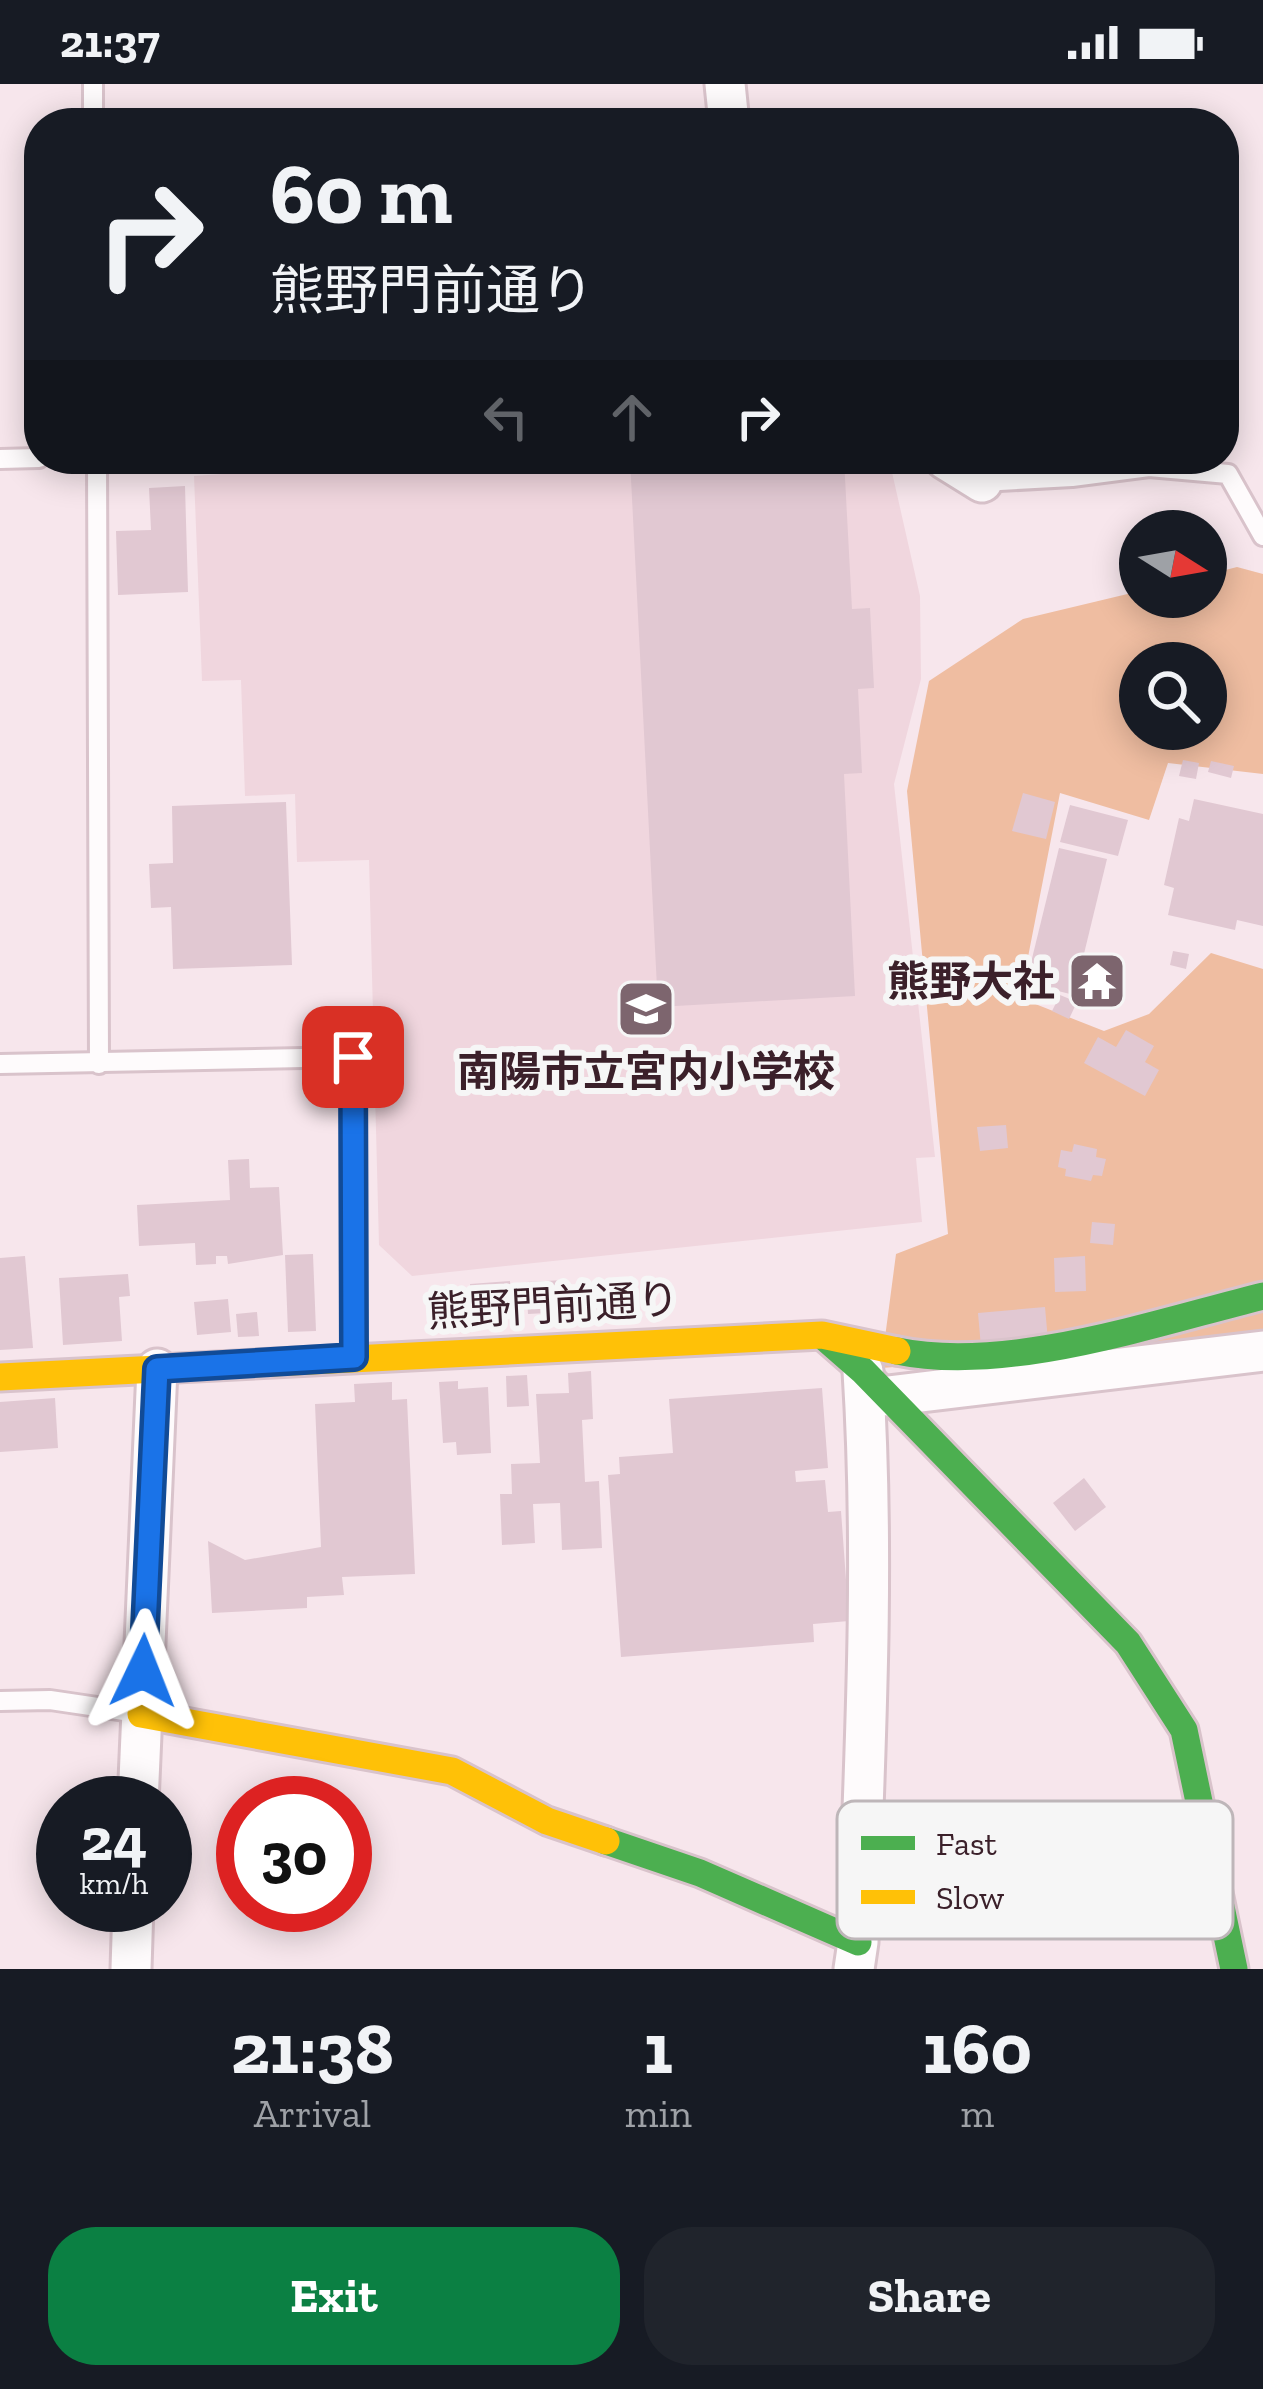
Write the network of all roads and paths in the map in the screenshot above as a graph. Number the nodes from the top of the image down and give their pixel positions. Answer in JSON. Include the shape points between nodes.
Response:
{"nodes":[{"id":1,"x":97,"y":474,"type":"edge"},
{"id":2,"x":969,"y":474,"type":"edge"},
{"id":3,"x":1093,"y":474,"type":"edge"},
{"id":4,"x":1228,"y":474,"type":"edge"},
{"id":5,"x":982,"y":482,"type":"joint"},
{"id":6,"x":1263,"y":536,"type":"edge"},
{"id":7,"x":0,"y":1064,"type":"edge"},
{"id":8,"x":99,"y":1064,"type":"junction"},
{"id":9,"x":1263,"y":1296,"type":"edge"},
{"id":10,"x":822,"y":1335,"type":"junction"},
{"id":11,"x":1263,"y":1351,"type":"edge"},
{"id":12,"x":354,"y":1357,"type":"junction"},
{"id":13,"x":157,"y":1369,"type":"junction"},
{"id":14,"x":0,"y":1378,"type":"edge"},
{"id":15,"x":875,"y":1383,"type":"junction"},
{"id":16,"x":0,"y":1701,"type":"edge"},
{"id":17,"x":141,"y":1714,"type":"junction"},
{"id":18,"x":138,"y":1776,"type":"edge"},
{"id":19,"x":863,"y":1801,"type":"edge"},
{"id":20,"x":1199,"y":1801,"type":"edge"},
{"id":21,"x":133,"y":1932,"type":"edge"},
{"id":22,"x":1228,"y":1939,"type":"edge"},
{"id":23,"x":856,"y":1956,"type":"edge"},
{"id":24,"x":131,"y":1969,"type":"edge"},
{"id":25,"x":1234,"y":1969,"type":"edge"}],
"edges":[{"from":1,"to":8,"type":"lane"},
{"from":2,"to":5,"type":"street"},
{"from":3,"to":5,"type":"lane"},
{"from":4,"to":6,"type":"lane"},
{"from":7,"to":8,"type":"lane"},
{"from":8,"to":12,"type":"lane","via":[[353,1057]]},
{"from":9,"to":10,"type":"street","name":"熊野門前通り","via":[[1073,1344],[936,1359]]},
{"from":10,"to":12,"type":"street","name":"熊野門前通り"},
{"from":10,"to":15,"type":"street"},
{"from":11,"to":15,"type":"street"},
{"from":12,"to":13,"type":"street","name":"熊野門前通り"},
{"from":13,"to":14,"type":"street","name":"熊野門前通り"},
{"from":13,"to":17,"type":"street"},
{"from":15,"to":19,"type":"street"},
{"from":15,"to":20,"type":"street","via":[[1128,1643],[1184,1730]]},
{"from":16,"to":17,"type":"lane"},
{"from":17,"to":18,"type":"street"},
{"from":17,"to":23,"type":"street","via":[[452,1772],[547,1821],[700,1873]]},
{"from":21,"to":24,"type":"street"},
{"from":22,"to":25,"type":"street"}]}
